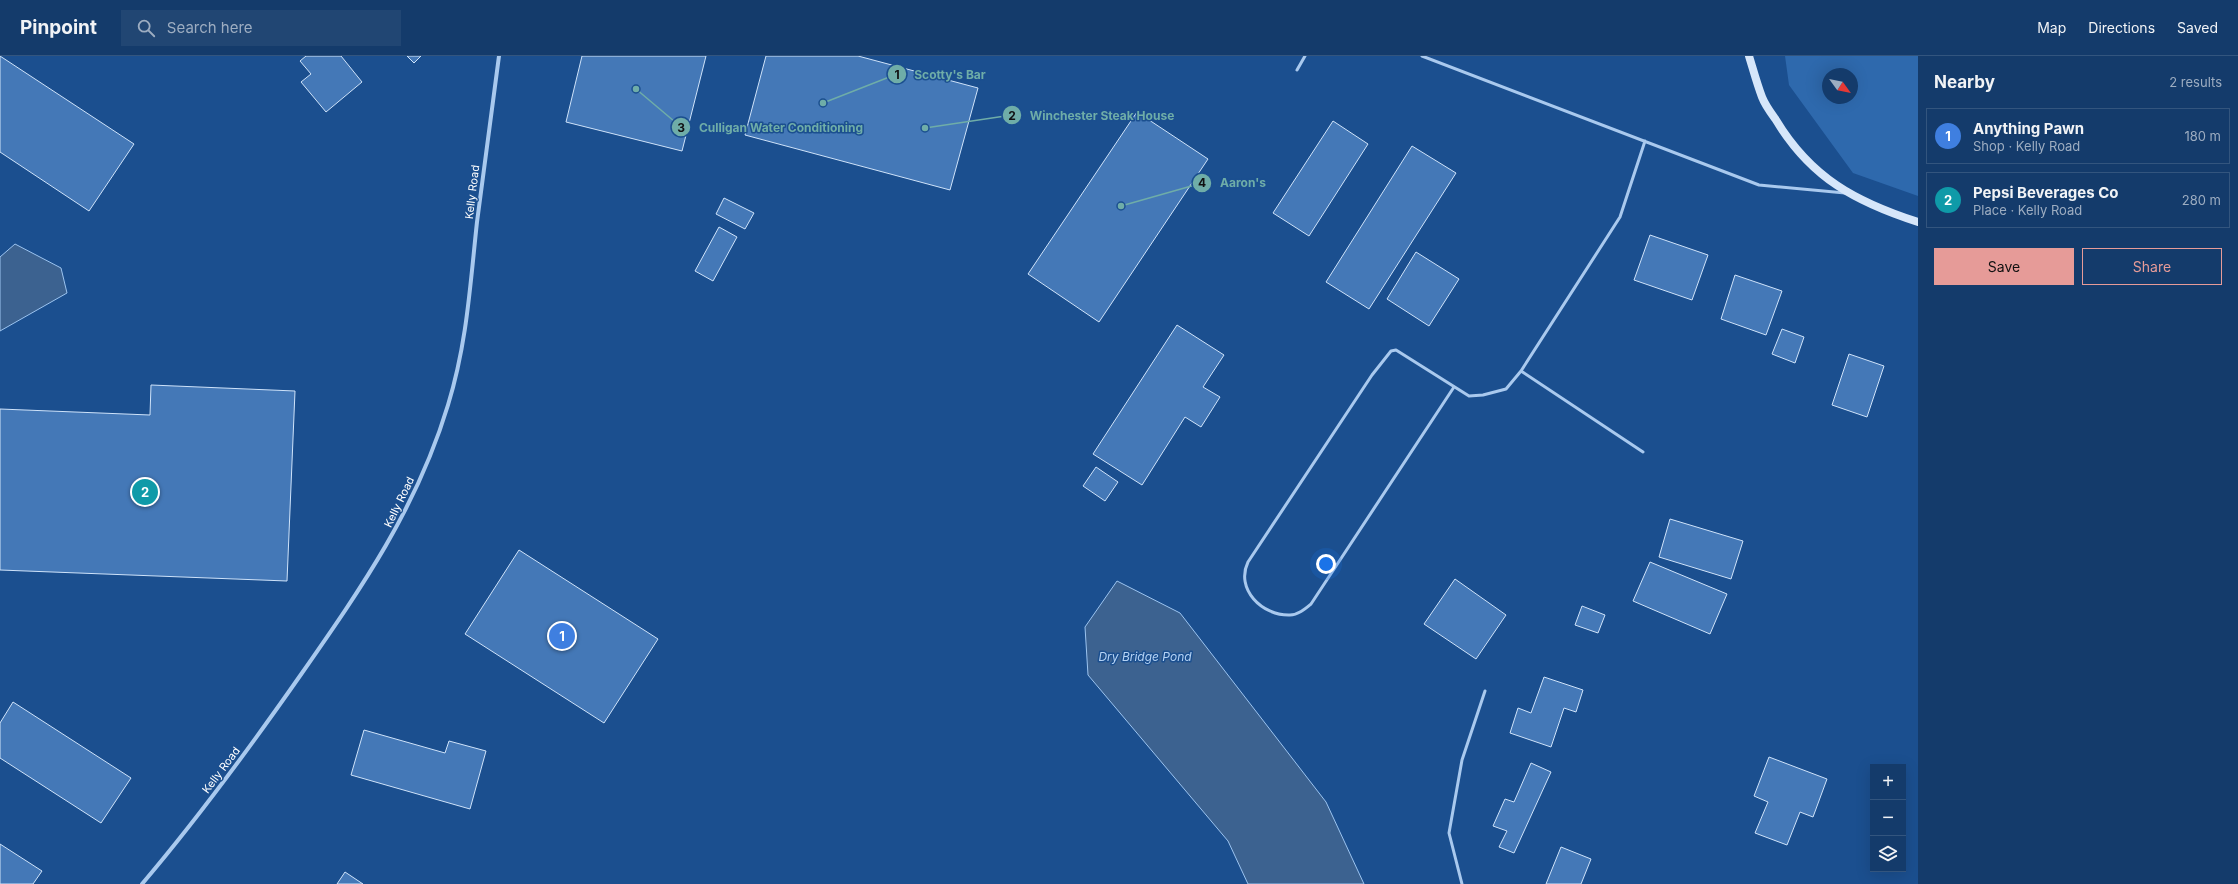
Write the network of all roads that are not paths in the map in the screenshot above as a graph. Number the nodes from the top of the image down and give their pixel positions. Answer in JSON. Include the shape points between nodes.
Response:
{"nodes":[{"id":1,"x":499,"y":56,"type":"edge"},
{"id":2,"x":1306,"y":56,"type":"edge"},
{"id":3,"x":1422,"y":56,"type":"edge"},
{"id":4,"x":1749,"y":56,"type":"edge"},
{"id":5,"x":1297,"y":70,"type":"dead end"},
{"id":6,"x":1645,"y":141,"type":"junction"},
{"id":7,"x":1848,"y":194,"type":"junction"},
{"id":8,"x":1918,"y":222,"type":"edge"},
{"id":9,"x":1521,"y":371,"type":"junction"},
{"id":10,"x":1454,"y":387,"type":"junction"},
{"id":11,"x":1643,"y":452,"type":"dead end"},
{"id":12,"x":1485,"y":691,"type":"dead end"},
{"id":13,"x":142,"y":884,"type":"edge"},
{"id":14,"x":1462,"y":884,"type":"edge"}],
"edges":[{"from":1,"to":13,"type":"street","name":"Kelly Road","via":[[477,224],[469,311],[460,358],[432,451],[394,534],[365,584],[246,754]]},
{"from":2,"to":5,"type":"lane"},
{"from":3,"to":6,"type":"lane"},
{"from":4,"to":7,"type":"street","via":[[1762,97],[1787,138],[1818,173]]},
{"from":6,"to":7,"type":"lane","via":[[1759,185]]},
{"from":6,"to":9,"type":"lane","via":[[1620,217]]},
{"from":7,"to":8,"type":"street","via":[[1892,214]]},
{"from":9,"to":10,"type":"lane","via":[[1510,387],[1499,391],[1469,396]]},
{"from":9,"to":11,"type":"lane"},
{"from":10,"to":10,"type":"lane","via":[[1396,350],[1391,351],[1372,375],[1248,562],[1243,572],[1244,582],[1248,594],[1257,603],[1279,614],[1291,615],[1301,612],[1311,604]]},
{"from":12,"to":14,"type":"lane","via":[[1462,760],[1449,833]]}]}
